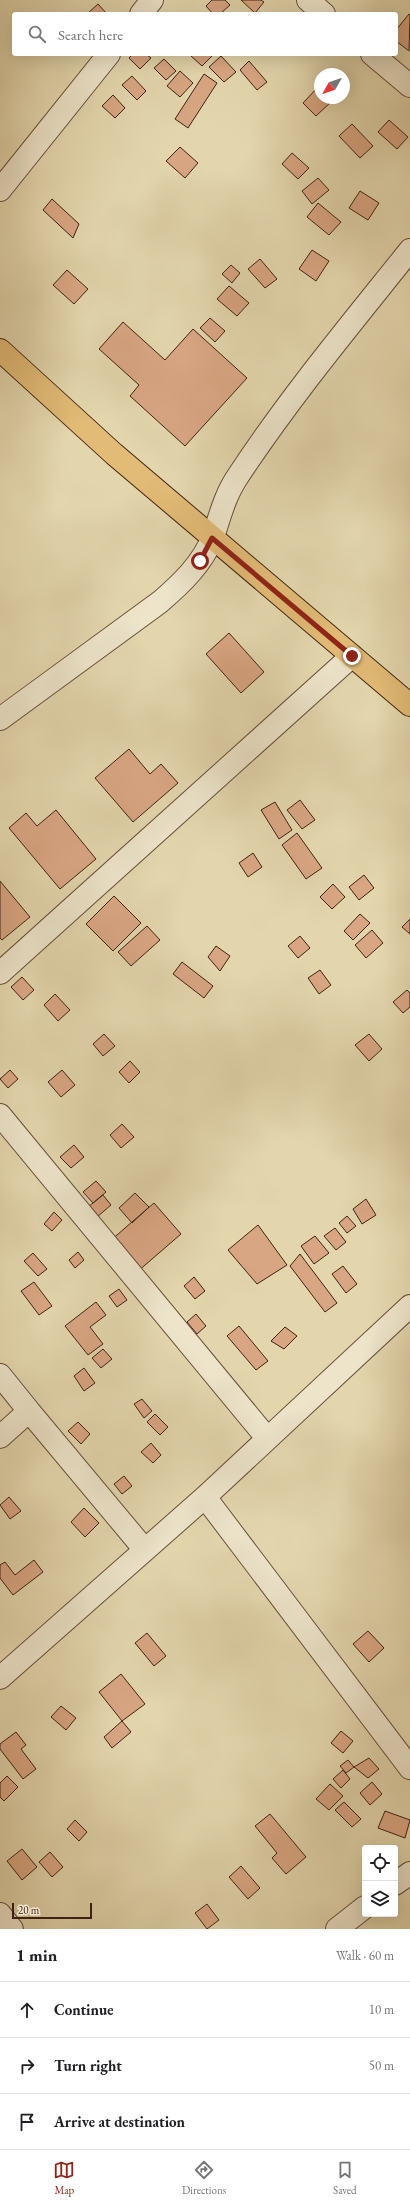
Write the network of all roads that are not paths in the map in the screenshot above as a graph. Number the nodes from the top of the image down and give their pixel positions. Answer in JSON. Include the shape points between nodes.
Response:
{"nodes":[{"id":1,"x":152,"y":0,"type":"edge"},
{"id":2,"x":308,"y":0,"type":"edge"},
{"id":3,"x":143,"y":12,"type":"edge"},
{"id":4,"x":322,"y":12,"type":"edge"},
{"id":5,"x":107,"y":56,"type":"edge"},
{"id":6,"x":374,"y":56,"type":"edge"},
{"id":7,"x":410,"y":86,"type":"edge"},
{"id":8,"x":0,"y":190,"type":"edge"},
{"id":9,"x":410,"y":250,"type":"edge"},
{"id":10,"x":0,"y":350,"type":"edge"},
{"id":11,"x":212,"y":538,"type":"junction"},
{"id":12,"x":352,"y":656,"type":"junction"},
{"id":13,"x":410,"y":705,"type":"edge"},
{"id":14,"x":0,"y":719,"type":"edge"},
{"id":15,"x":0,"y":973,"type":"edge"},
{"id":16,"x":0,"y":1115,"type":"edge"},
{"id":17,"x":410,"y":1306,"type":"edge"},
{"id":18,"x":0,"y":1375,"type":"edge"},
{"id":19,"x":29,"y":1411,"type":"junction"},
{"id":20,"x":0,"y":1437,"type":"edge"},
{"id":21,"x":267,"y":1438,"type":"junction"},
{"id":22,"x":205,"y":1496,"type":"junction"},
{"id":23,"x":145,"y":1550,"type":"junction"},
{"id":24,"x":0,"y":1678,"type":"edge"},
{"id":25,"x":410,"y":1768,"type":"edge"},
{"id":26,"x":410,"y":1873,"type":"edge"},
{"id":27,"x":398,"y":1882,"type":"edge"},
{"id":28,"x":362,"y":1909,"type":"edge"},
{"id":29,"x":0,"y":1914,"type":"edge"},
{"id":30,"x":12,"y":1929,"type":"edge"},
{"id":31,"x":336,"y":1929,"type":"edge"}],
"edges":[{"from":1,"to":3,"type":"street"},
{"from":2,"to":4,"type":"street"},
{"from":5,"to":8,"type":"street"},
{"from":6,"to":7,"type":"street"},
{"from":9,"to":11,"type":"street","via":[[280,415],[248,460],[232,484]]},
{"from":10,"to":11,"type":"main road","via":[[114,454]]},
{"from":11,"to":12,"type":"main road"},
{"from":11,"to":14,"type":"street","via":[[200,561],[184,581],[160,602]]},
{"from":12,"to":13,"type":"main road"},
{"from":12,"to":15,"type":"street"},
{"from":16,"to":21,"type":"street"},
{"from":17,"to":21,"type":"street"},
{"from":18,"to":19,"type":"street"},
{"from":19,"to":20,"type":"street"},
{"from":19,"to":23,"type":"street"},
{"from":21,"to":22,"type":"street"},
{"from":22,"to":23,"type":"street"},
{"from":22,"to":25,"type":"street"},
{"from":23,"to":24,"type":"street"},
{"from":26,"to":27,"type":"street"},
{"from":28,"to":31,"type":"street"},
{"from":29,"to":30,"type":"street"}]}
